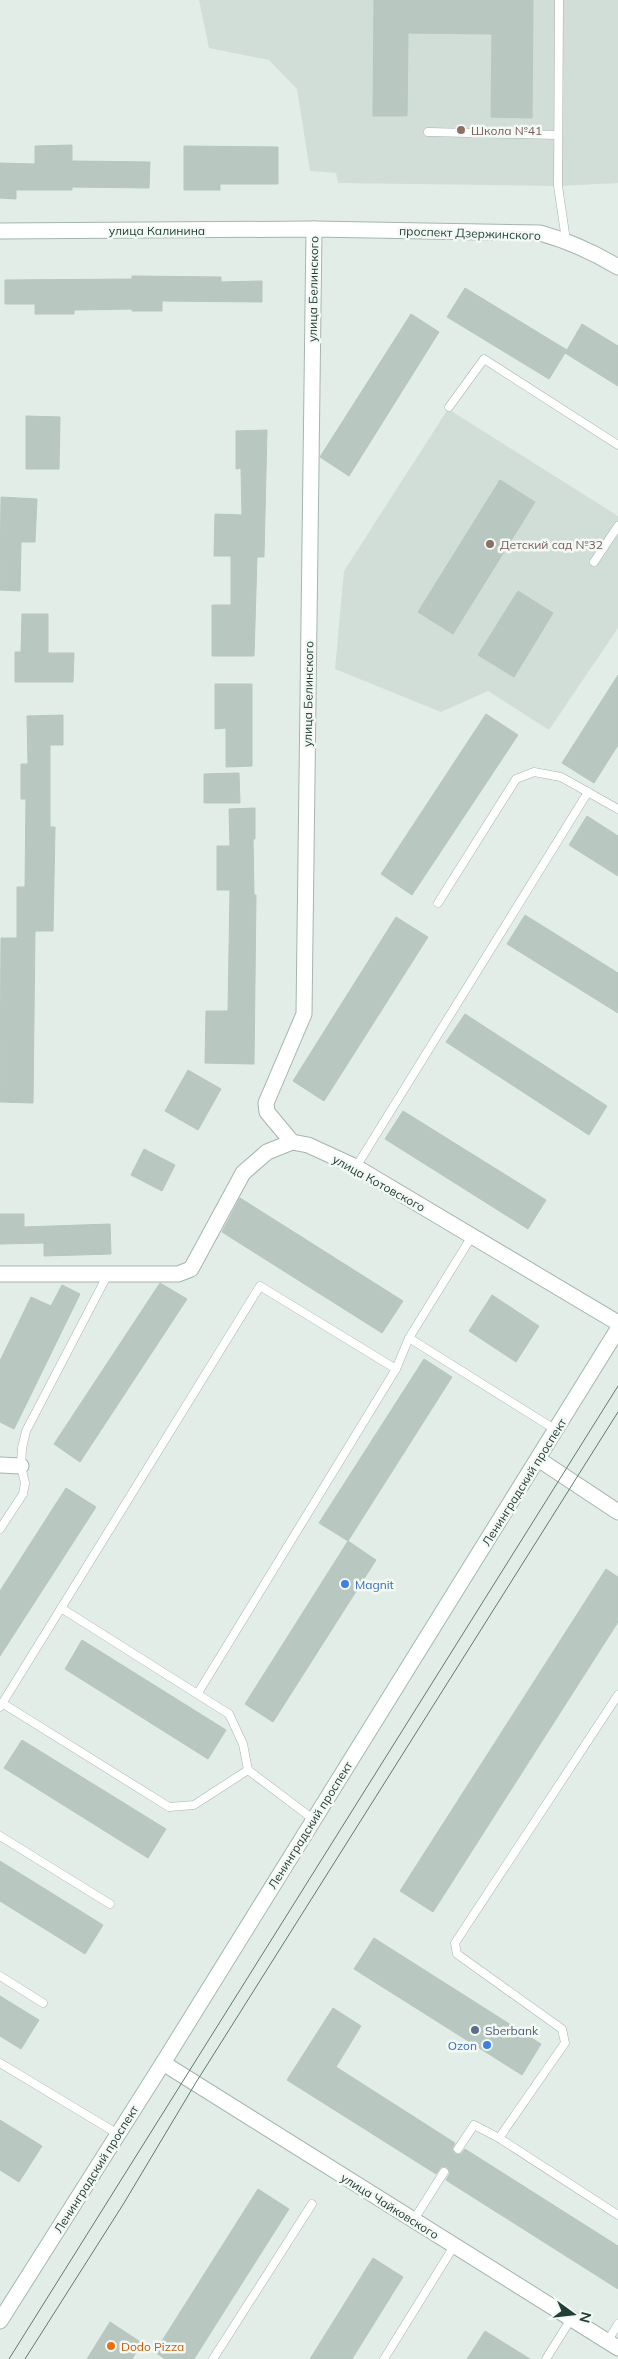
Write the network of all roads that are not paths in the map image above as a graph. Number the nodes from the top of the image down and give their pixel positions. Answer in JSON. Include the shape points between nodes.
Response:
{"nodes":[{"id":1,"x":559,"y":0,"type":"edge"},
{"id":2,"x":428,"y":132,"type":"dead end"},
{"id":3,"x":558,"y":135,"type":"junction"},
{"id":4,"x":314,"y":229,"type":"junction"},
{"id":5,"x":0,"y":231,"type":"edge"},
{"id":6,"x":566,"y":240,"type":"junction"},
{"id":7,"x":618,"y":268,"type":"edge"},
{"id":8,"x":449,"y":407,"type":"dead end"},
{"id":9,"x":618,"y":445,"type":"edge"},
{"id":10,"x":618,"y":526,"type":"edge"},
{"id":11,"x":594,"y":562,"type":"dead end"},
{"id":12,"x":588,"y":792,"type":"junction"},
{"id":13,"x":618,"y":810,"type":"edge"},
{"id":14,"x":438,"y":903,"type":"dead end"},
{"id":15,"x":292,"y":1142,"type":"junction"},
{"id":16,"x":356,"y":1167,"type":"junction"},
{"id":17,"x":472,"y":1236,"type":"junction"},
{"id":18,"x":109,"y":1272,"type":"junction"},
{"id":19,"x":0,"y":1274,"type":"edge"},
{"id":20,"x":618,"y":1323,"type":"edge"},
{"id":21,"x":618,"y":1329,"type":"edge"},
{"id":22,"x":409,"y":1338,"type":"junction"},
{"id":23,"x":396,"y":1369,"type":"junction"},
{"id":24,"x":556,"y":1430,"type":"junction"},
{"id":25,"x":538,"y":1459,"type":"junction"},
{"id":26,"x":0,"y":1465,"type":"edge"},
{"id":27,"x":21,"y":1466,"type":"junction"},
{"id":28,"x":618,"y":1512,"type":"edge"},
{"id":29,"x":0,"y":1529,"type":"edge"},
{"id":30,"x":62,"y":1608,"type":"junction"},
{"id":31,"x":198,"y":1693,"type":"junction"},
{"id":32,"x":618,"y":1695,"type":"edge"},
{"id":33,"x":1,"y":1705,"type":"edge"},
{"id":34,"x":248,"y":1770,"type":"junction"},
{"id":35,"x":313,"y":1819,"type":"junction"},
{"id":36,"x":0,"y":1836,"type":"edge"},
{"id":37,"x":110,"y":1904,"type":"dead end"},
{"id":38,"x":0,"y":1976,"type":"edge"},
{"id":39,"x":43,"y":2003,"type":"dead end"},
{"id":40,"x":0,"y":2063,"type":"edge"},
{"id":41,"x":163,"y":2063,"type":"junction"},
{"id":42,"x":118,"y":2134,"type":"junction"},
{"id":43,"x":499,"y":2138,"type":"junction"},
{"id":44,"x":458,"y":2148,"type":"dead end"},
{"id":45,"x":444,"y":2172,"type":"dead end"},
{"id":46,"x":312,"y":2204,"type":"dead end"},
{"id":47,"x":618,"y":2215,"type":"edge"},
{"id":48,"x":414,"y":2220,"type":"junction"},
{"id":49,"x":454,"y":2246,"type":"junction"},
{"id":50,"x":571,"y":2319,"type":"junction"},
{"id":51,"x":0,"y":2321,"type":"edge"},
{"id":52,"x":618,"y":2324,"type":"edge"},
{"id":53,"x":613,"y":2345,"type":"edge"},
{"id":54,"x":213,"y":2359,"type":"edge"},
{"id":55,"x":384,"y":2359,"type":"edge"},
{"id":56,"x":546,"y":2359,"type":"edge"}],
"edges":[{"from":1,"to":3,"type":"lane"},
{"from":2,"to":3,"type":"lane"},
{"from":3,"to":6,"type":"lane","via":[[558,186]]},
{"from":4,"to":5,"type":"street","name":"улица Калинина"},
{"from":4,"to":6,"type":"street","name":"проспект Дзержинского","via":[[540,233]]},
{"from":4,"to":15,"type":"street","name":"улица Белинского","via":[[304,1014],[266,1103],[267,1112]]},
{"from":6,"to":7,"type":"street","name":"проспект Дзержинского"},
{"from":8,"to":9,"type":"lane","via":[[484,359]]},
{"from":10,"to":11,"type":"lane"},
{"from":12,"to":13,"type":"lane"},
{"from":12,"to":14,"type":"lane","via":[[561,777],[534,772],[516,780]]},
{"from":12,"to":16,"type":"lane"},
{"from":15,"to":16,"type":"street","name":"улица Котовского","via":[[308,1145]]},
{"from":15,"to":18,"type":"street","via":[[267,1152],[243,1173],[190,1268],[178,1274]]},
{"from":16,"to":17,"type":"street","name":"улица Котовского"},
{"from":17,"to":20,"type":"street","name":"улица Котовского"},
{"from":17,"to":22,"type":"lane"},
{"from":18,"to":19,"type":"street"},
{"from":18,"to":27,"type":"lane","via":[[26,1431]]},
{"from":21,"to":24,"type":"street","name":"Ленинградский проспект"},
{"from":22,"to":23,"type":"lane"},
{"from":22,"to":24,"type":"lane"},
{"from":23,"to":30,"type":"lane","via":[[260,1286]]},
{"from":23,"to":31,"type":"lane"},
{"from":24,"to":25,"type":"street","name":"Ленинградский проспект"},
{"from":25,"to":28,"type":"street"},
{"from":25,"to":35,"type":"street","name":"Ленинградский проспект"},
{"from":26,"to":27,"type":"street"},
{"from":27,"to":29,"type":"lane","via":[[25,1483],[23,1494]]},
{"from":30,"to":31,"type":"lane"},
{"from":30,"to":33,"type":"lane"},
{"from":31,"to":34,"type":"lane","via":[[229,1714],[243,1744]]},
{"from":32,"to":43,"type":"lane","via":[[455,1943],[457,1954],[562,2029],[565,2043]]},
{"from":33,"to":34,"type":"lane","via":[[168,1806],[194,1805]]},
{"from":34,"to":35,"type":"lane"},
{"from":35,"to":41,"type":"street","name":"Ленинградский проспект"},
{"from":36,"to":37,"type":"lane"},
{"from":38,"to":39,"type":"lane"},
{"from":40,"to":42,"type":"lane"},
{"from":41,"to":42,"type":"street","name":"Ленинградский проспект"},
{"from":41,"to":48,"type":"street","name":"улица Чайковского"},
{"from":42,"to":51,"type":"street","name":"Ленинградский проспект"},
{"from":43,"to":44,"type":"lane","via":[[474,2125]]},
{"from":43,"to":47,"type":"lane"},
{"from":45,"to":48,"type":"lane"},
{"from":46,"to":54,"type":"lane"},
{"from":48,"to":49,"type":"street","name":"улица Чайковского"},
{"from":49,"to":50,"type":"street","name":"улица Чайковского"},
{"from":49,"to":55,"type":"lane"},
{"from":50,"to":53,"type":"street","name":"улица Чайковского"},
{"from":50,"to":56,"type":"lane"},
{"from":52,"to":53,"type":"lane"}]}
